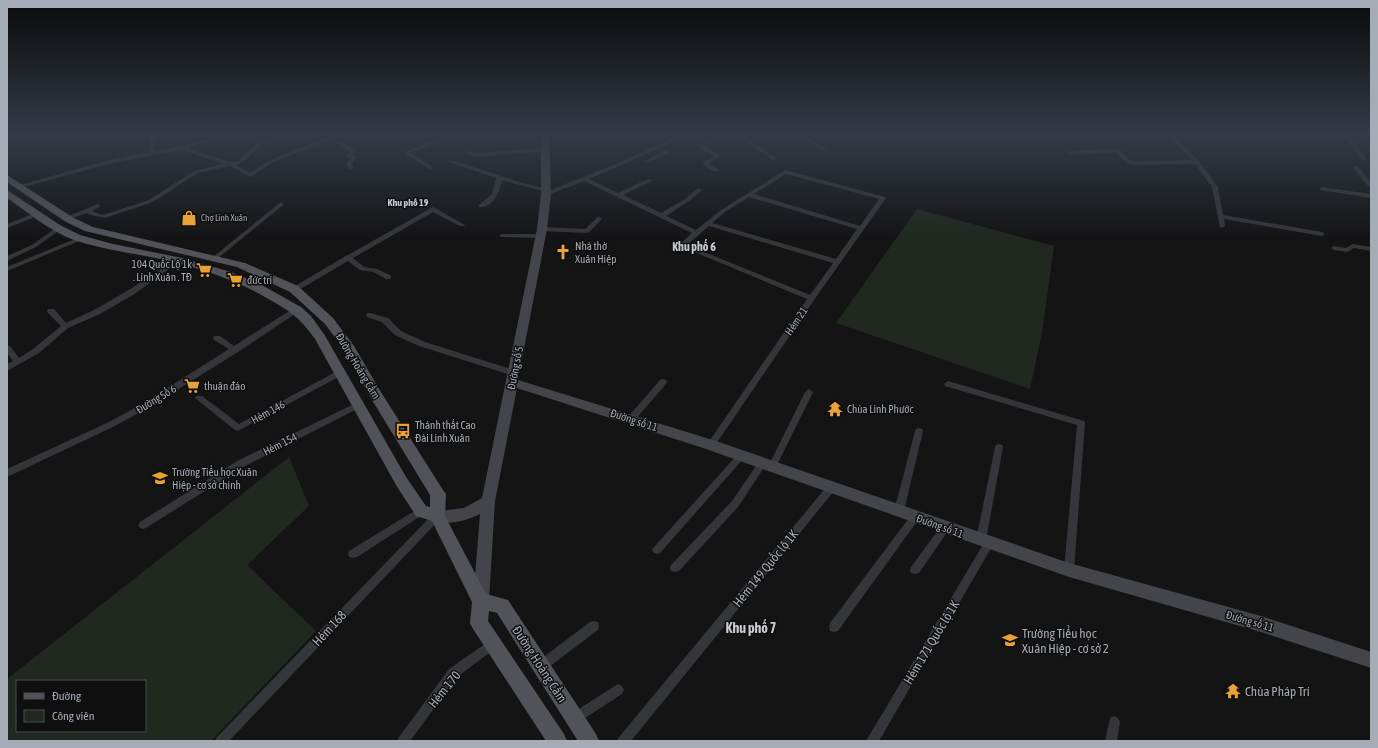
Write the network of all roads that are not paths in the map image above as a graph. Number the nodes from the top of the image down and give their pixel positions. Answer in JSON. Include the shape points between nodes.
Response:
{"nodes":[{"id":1,"x":82,"y":169,"type":"edge"},
{"id":2,"x":212,"y":169,"type":"edge"},
{"id":3,"x":239,"y":169,"type":"edge"},
{"id":4,"x":259,"y":169,"type":"edge"},
{"id":5,"x":475,"y":169,"type":"edge"},
{"id":6,"x":545,"y":169,"type":"edge"},
{"id":7,"x":606,"y":169,"type":"edge"},
{"id":8,"x":714,"y":169,"type":"edge"},
{"id":9,"x":1202,"y":169,"type":"edge"},
{"id":10,"x":1357,"y":169,"type":"edge"},
{"id":11,"x":717,"y":170,"type":"dead end"},
{"id":12,"x":498,"y":176,"type":"junction"},
{"id":13,"x":7,"y":178,"type":"edge"},
{"id":14,"x":585,"y":178,"type":"junction"},
{"id":15,"x":650,"y":180,"type":"dead end"},
{"id":16,"x":20,"y":186,"type":"junction"},
{"id":17,"x":1371,"y":186,"type":"edge"},
{"id":18,"x":1322,"y":189,"type":"dead end"},
{"id":19,"x":699,"y":190,"type":"dead end"},
{"id":20,"x":546,"y":192,"type":"junction"},
{"id":21,"x":7,"y":193,"type":"edge"},
{"id":22,"x":618,"y":195,"type":"junction"},
{"id":23,"x":749,"y":195,"type":"junction"},
{"id":24,"x":1371,"y":196,"type":"edge"},
{"id":25,"x":281,"y":204,"type":"dead end"},
{"id":26,"x":98,"y":206,"type":"dead end"},
{"id":27,"x":481,"y":206,"type":"dead end"},
{"id":28,"x":87,"y":210,"type":"junction"},
{"id":29,"x":38,"y":214,"type":"junction"},
{"id":30,"x":660,"y":216,"type":"junction"},
{"id":31,"x":1220,"y":216,"type":"junction"},
{"id":32,"x":67,"y":218,"type":"junction"},
{"id":33,"x":599,"y":219,"type":"dead end"},
{"id":34,"x":709,"y":224,"type":"junction"},
{"id":35,"x":462,"y":225,"type":"dead end"},
{"id":36,"x":7,"y":226,"type":"edge"},
{"id":37,"x":1222,"y":226,"type":"dead end"},
{"id":38,"x":59,"y":228,"type":"junction"},
{"id":39,"x":861,"y":228,"type":"junction"},
{"id":40,"x":541,"y":232,"type":"junction"},
{"id":41,"x":697,"y":233,"type":"junction"},
{"id":42,"x":1322,"y":234,"type":"dead end"},
{"id":43,"x":502,"y":236,"type":"dead end"},
{"id":44,"x":82,"y":238,"type":"junction"},
{"id":45,"x":1334,"y":248,"type":"dead end"},
{"id":46,"x":1371,"y":249,"type":"edge"},
{"id":47,"x":347,"y":257,"type":"junction"},
{"id":48,"x":215,"y":258,"type":"junction"},
{"id":49,"x":7,"y":259,"type":"edge"},
{"id":50,"x":178,"y":260,"type":"junction"},
{"id":51,"x":838,"y":262,"type":"junction"},
{"id":52,"x":7,"y":269,"type":"edge"},
{"id":53,"x":388,"y":277,"type":"dead end"},
{"id":54,"x":294,"y":289,"type":"junction"},
{"id":55,"x":811,"y":298,"type":"junction"},
{"id":56,"x":297,"y":310,"type":"junction"},
{"id":57,"x":50,"y":311,"type":"dead end"},
{"id":58,"x":370,"y":315,"type":"dead end"},
{"id":59,"x":65,"y":326,"type":"junction"},
{"id":60,"x":217,"y":338,"type":"dead end"},
{"id":61,"x":7,"y":348,"type":"edge"},
{"id":62,"x":235,"y":350,"type":"junction"},
{"id":63,"x":18,"y":362,"type":"junction"},
{"id":64,"x":7,"y":368,"type":"edge"},
{"id":65,"x":341,"y":372,"type":"junction"},
{"id":66,"x":513,"y":378,"type":"junction"},
{"id":67,"x":663,"y":382,"type":"dead end"},
{"id":68,"x":948,"y":384,"type":"dead end"},
{"id":69,"x":809,"y":392,"type":"dead end"},
{"id":70,"x":199,"y":398,"type":"dead end"},
{"id":71,"x":358,"y":405,"type":"junction"},
{"id":72,"x":631,"y":419,"type":"junction"},
{"id":73,"x":919,"y":431,"type":"dead end"},
{"id":74,"x":711,"y":445,"type":"junction"},
{"id":75,"x":999,"y":447,"type":"dead end"},
{"id":76,"x":741,"y":456,"type":"junction"},
{"id":77,"x":767,"y":465,"type":"junction"},
{"id":78,"x":7,"y":473,"type":"edge"},
{"id":79,"x":830,"y":488,"type":"junction"},
{"id":80,"x":488,"y":501,"type":"junction"},
{"id":81,"x":421,"y":511,"type":"junction"},
{"id":82,"x":899,"y":511,"type":"junction"},
{"id":83,"x":437,"y":516,"type":"junction"},
{"id":84,"x":915,"y":517,"type":"junction"},
{"id":85,"x":143,"y":525,"type":"dead end"},
{"id":86,"x":945,"y":528,"type":"junction"},
{"id":87,"x":985,"y":542,"type":"junction"},
{"id":88,"x":657,"y":550,"type":"dead end"},
{"id":89,"x":353,"y":554,"type":"dead end"},
{"id":90,"x":675,"y":568,"type":"dead end"},
{"id":91,"x":915,"y":570,"type":"dead end"},
{"id":92,"x":1069,"y":570,"type":"junction"},
{"id":93,"x":481,"y":601,"type":"junction"},
{"id":94,"x":594,"y":626,"type":"dead end"},
{"id":95,"x":834,"y":627,"type":"dead end"},
{"id":96,"x":492,"y":644,"type":"junction"},
{"id":97,"x":1371,"y":660,"type":"edge"},
{"id":98,"x":541,"y":666,"type":"junction"},
{"id":99,"x":618,"y":690,"type":"dead end"},
{"id":100,"x":574,"y":718,"type":"junction"},
{"id":101,"x":1114,"y":722,"type":"dead end"},
{"id":102,"x":222,"y":741,"type":"edge"},
{"id":103,"x":403,"y":741,"type":"edge"},
{"id":104,"x":557,"y":741,"type":"edge"},
{"id":105,"x":589,"y":741,"type":"edge"},
{"id":106,"x":623,"y":741,"type":"edge"},
{"id":107,"x":872,"y":741,"type":"edge"},
{"id":108,"x":1111,"y":741,"type":"edge"}],
"edges":[{"from":1,"to":16,"type":"street"},
{"from":2,"to":28,"type":"street","via":[[196,172],[151,201],[113,214],[103,217]]},
{"from":3,"to":4,"type":"street","via":[[250,175]]},
{"from":5,"to":12,"type":"street"},
{"from":6,"to":20,"type":"main road","name":"Đường số 5"},
{"from":7,"to":14,"type":"street"},
{"from":8,"to":11,"type":"street"},
{"from":9,"to":31,"type":"street","via":[[1216,187]]},
{"from":10,"to":17,"type":"street"},
{"from":12,"to":20,"type":"street"},
{"from":12,"to":27,"type":"street","via":[[497,192]]},
{"from":13,"to":16,"type":"main road","name":"Đường Hoàng Cầm"},
{"from":14,"to":20,"type":"street"},
{"from":14,"to":22,"type":"street"},
{"from":15,"to":22,"type":"street"},
{"from":16,"to":32,"type":"main road","name":"Đường Hoàng Cầm"},
{"from":18,"to":24,"type":"street"},
{"from":19,"to":30,"type":"street"},
{"from":20,"to":40,"type":"main road","name":"Đường số 5"},
{"from":21,"to":29,"type":"main road","name":"Đường Hoàng Cầm"},
{"from":22,"to":30,"type":"street"},
{"from":23,"to":34,"type":"street","via":[[723,211]]},
{"from":23,"to":39,"type":"street"},
{"from":23,"to":39,"type":"street","name":"Hẻm 21","via":[[785,172],[883,198]]},
{"from":25,"to":48,"type":"street"},
{"from":26,"to":28,"type":"street"},
{"from":28,"to":32,"type":"street"},
{"from":29,"to":36,"type":"street"},
{"from":29,"to":38,"type":"main road","name":"Đường Hoàng Cầm"},
{"from":30,"to":41,"type":"street"},
{"from":31,"to":37,"type":"street"},
{"from":31,"to":42,"type":"street"},
{"from":32,"to":48,"type":"main road","name":"Đường Hoàng Cầm","via":[[90,229]]},
{"from":33,"to":40,"type":"street","via":[[587,231]]},
{"from":34,"to":41,"type":"street"},
{"from":34,"to":51,"type":"street"},
{"from":35,"to":47,"type":"street","via":[[433,209]]},
{"from":38,"to":44,"type":"main road","name":"Đường Hoàng Cầm"},
{"from":38,"to":49,"type":"street","via":[[34,246]]},
{"from":39,"to":51,"type":"street","name":"Hẻm 21"},
{"from":40,"to":43,"type":"street"},
{"from":40,"to":66,"type":"main road","name":"Đường số 5"},
{"from":41,"to":55,"type":"street","via":[[682,246]]},
{"from":44,"to":50,"type":"main road","name":"Đường Hoàng Cầm","via":[[112,247]]},
{"from":44,"to":52,"type":"street"},
{"from":45,"to":46,"type":"street","via":[[1347,250],[1353,246]]},
{"from":47,"to":53,"type":"street","via":[[362,269],[375,270]]},
{"from":47,"to":54,"type":"street"},
{"from":48,"to":54,"type":"main road","name":"Đường Hoàng Cầm","via":[[241,265]]},
{"from":50,"to":56,"type":"main road","name":"Đường Hoàng Cầm","via":[[227,274]]},
{"from":50,"to":59,"type":"street","via":[[130,293],[97,312]]},
{"from":51,"to":55,"type":"street","name":"Hẻm 21"},
{"from":54,"to":83,"type":"main road","name":"Đường Hoàng Cầm","via":[[334,327],[350,349],[438,494]]},
{"from":55,"to":74,"type":"street","name":"Hẻm 21"},
{"from":56,"to":62,"type":"street","name":"Đường Số 6"},
{"from":56,"to":65,"type":"main road","name":"Đường Hoàng Cầm","via":[[320,337]]},
{"from":57,"to":59,"type":"street"},
{"from":58,"to":66,"type":"street","via":[[385,320],[398,333],[422,344]]},
{"from":59,"to":63,"type":"street","via":[[36,351]]},
{"from":60,"to":62,"type":"street"},
{"from":61,"to":63,"type":"street"},
{"from":62,"to":78,"type":"street","name":"Đường Số 6","via":[[145,406]]},
{"from":63,"to":64,"type":"street"},
{"from":65,"to":70,"type":"street","name":"Hẻm 146","via":[[238,428]]},
{"from":65,"to":71,"type":"main road","name":"Đường Hoàng Cầm"},
{"from":66,"to":72,"type":"main road","name":"Đường số 11"},
{"from":66,"to":80,"type":"main road","name":"Đường số 5"},
{"from":67,"to":72,"type":"street"},
{"from":68,"to":92,"type":"street","via":[[1081,422]]},
{"from":69,"to":77,"type":"street"},
{"from":71,"to":81,"type":"main road","name":"Đường Hoàng Cầm"},
{"from":71,"to":85,"type":"street","name":"Hẻm 154","via":[[240,464]]},
{"from":72,"to":74,"type":"main road","name":"Đường số 11"},
{"from":73,"to":82,"type":"street"},
{"from":74,"to":76,"type":"main road","name":"Đường số 11"},
{"from":75,"to":87,"type":"street","name":"Hẻm 171 Quốc lộ 1K"},
{"from":76,"to":77,"type":"main road","name":"Đường số 11"},
{"from":76,"to":88,"type":"street"},
{"from":77,"to":79,"type":"main road","name":"Đường số 11"},
{"from":77,"to":90,"type":"street","via":[[735,504]]},
{"from":79,"to":82,"type":"main road","name":"Đường số 11"},
{"from":79,"to":106,"type":"street","name":"Hẻm 149 Quốc lộ 1K"},
{"from":80,"to":83,"type":"main road","via":[[463,516]]},
{"from":80,"to":93,"type":"main road","name":"Đường số 5"},
{"from":81,"to":83,"type":"main road"},
{"from":81,"to":89,"type":"street"},
{"from":82,"to":84,"type":"main road","name":"Đường số 11"},
{"from":83,"to":93,"type":"main road","name":"Đường Hoàng Cầm"},
{"from":83,"to":102,"type":"street","name":"Hẻm 168"},
{"from":84,"to":86,"type":"main road","name":"Đường số 11"},
{"from":84,"to":95,"type":"street"},
{"from":86,"to":87,"type":"main road","name":"Đường số 11"},
{"from":86,"to":91,"type":"street"},
{"from":87,"to":92,"type":"main road","name":"Đường số 11"},
{"from":87,"to":107,"type":"street","name":"Hẻm 171 Quốc lộ 1K"},
{"from":92,"to":97,"type":"main road","name":"Đường số 11","via":[[1261,624]]},
{"from":93,"to":96,"type":"main road","via":[[479,623]]},
{"from":93,"to":98,"type":"main road","name":"Đường Hoàng Cầm","via":[[502,606]]},
{"from":94,"to":98,"type":"street"},
{"from":96,"to":103,"type":"street","name":"Hẻm 170","via":[[453,674]]},
{"from":96,"to":104,"type":"main road"},
{"from":98,"to":100,"type":"main road","name":"Đường Hoàng Cầm"},
{"from":99,"to":100,"type":"street"},
{"from":100,"to":105,"type":"main road","name":"Đường Hoàng Cầm"},
{"from":101,"to":108,"type":"street"}]}
